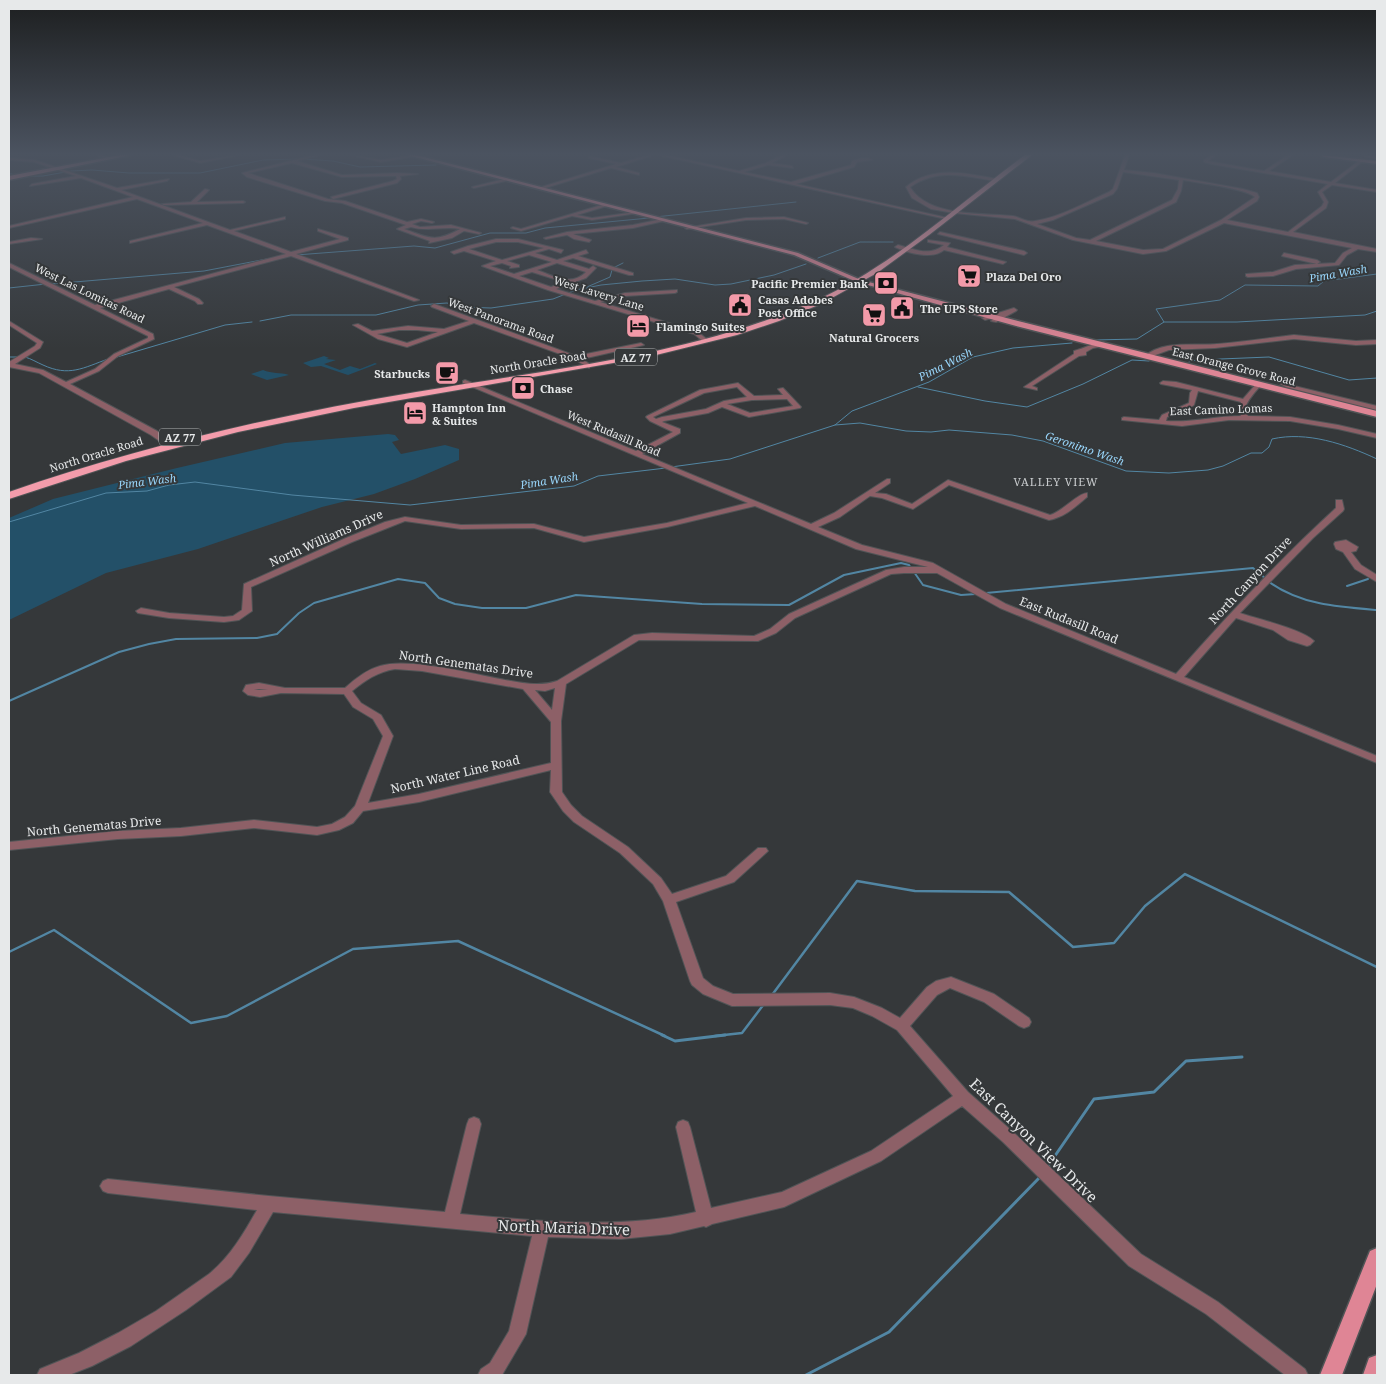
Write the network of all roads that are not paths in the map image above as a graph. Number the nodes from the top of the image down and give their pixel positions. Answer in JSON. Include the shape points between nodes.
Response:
{"nodes":[{"id":1,"x":42,"y":220,"type":"edge"},
{"id":2,"x":200,"y":220,"type":"edge"},
{"id":3,"x":277,"y":220,"type":"edge"},
{"id":4,"x":396,"y":220,"type":"edge"},
{"id":5,"x":556,"y":220,"type":"edge"},
{"id":6,"x":662,"y":220,"type":"joint"},
{"id":7,"x":742,"y":220,"type":"edge"},
{"id":8,"x":791,"y":220,"type":"edge"},
{"id":9,"x":938,"y":220,"type":"edge"},
{"id":10,"x":1020,"y":220,"type":"edge"},
{"id":11,"x":1049,"y":220,"type":"edge"},
{"id":12,"x":1136,"y":220,"type":"edge"},
{"id":13,"x":1307,"y":220,"type":"edge"},
{"id":14,"x":1223,"y":221,"type":"joint"},
{"id":15,"x":432,"y":222,"type":"dead end"},
{"id":16,"x":209,"y":223,"type":"junction"},
{"id":17,"x":806,"y":223,"type":"dead end"},
{"id":18,"x":1034,"y":223,"type":"junction"},
{"id":19,"x":410,"y":224,"type":"junction"},
{"id":20,"x":9,"y":227,"type":"edge"},
{"id":21,"x":689,"y":227,"type":"junction"},
{"id":22,"x":513,"y":228,"type":"dead end"},
{"id":23,"x":320,"y":230,"type":"dead end"},
{"id":24,"x":464,"y":230,"type":"junction"},
{"id":25,"x":230,"y":231,"type":"junction"},
{"id":26,"x":479,"y":233,"type":"dead end"},
{"id":27,"x":567,"y":233,"type":"junction"},
{"id":28,"x":940,"y":233,"type":"dead end"},
{"id":29,"x":1291,"y":234,"type":"junction"},
{"id":30,"x":957,"y":237,"type":"junction"},
{"id":31,"x":546,"y":238,"type":"dead end"},
{"id":32,"x":40,"y":239,"type":"dead end"},
{"id":33,"x":930,"y":241,"type":"dead end"},
{"id":34,"x":132,"y":242,"type":"dead end"},
{"id":35,"x":589,"y":242,"type":"dead end"},
{"id":36,"x":1090,"y":242,"type":"junction"},
{"id":37,"x":9,"y":243,"type":"edge"},
{"id":38,"x":946,"y":246,"type":"junction"},
{"id":39,"x":1357,"y":247,"type":"junction"},
{"id":40,"x":463,"y":248,"type":"junction"},
{"id":41,"x":549,"y":248,"type":"junction"},
{"id":42,"x":904,"y":249,"type":"junction"},
{"id":43,"x":1376,"y":249,"type":"edge"},
{"id":44,"x":1011,"y":250,"type":"junction"},
{"id":45,"x":561,"y":251,"type":"dead end"},
{"id":46,"x":454,"y":252,"type":"dead end"},
{"id":47,"x":527,"y":252,"type":"junction"},
{"id":48,"x":586,"y":252,"type":"dead end"},
{"id":49,"x":1024,"y":253,"type":"dead end"},
{"id":50,"x":291,"y":254,"type":"junction"},
{"id":51,"x":1284,"y":255,"type":"dead end"},
{"id":52,"x":572,"y":256,"type":"junction"},
{"id":53,"x":992,"y":259,"type":"junction"},
{"id":54,"x":500,"y":260,"type":"junction"},
{"id":55,"x":557,"y":261,"type":"junction"},
{"id":56,"x":1003,"y":262,"type":"dead end"},
{"id":57,"x":9,"y":265,"type":"edge"},
{"id":58,"x":600,"y":265,"type":"junction"},
{"id":59,"x":1325,"y":265,"type":"junction"},
{"id":60,"x":512,"y":267,"type":"dead end"},
{"id":61,"x":532,"y":270,"type":"junction"},
{"id":62,"x":590,"y":271,"type":"junction"},
{"id":63,"x":631,"y":274,"type":"dead end"},
{"id":64,"x":1248,"y":275,"type":"dead end"},
{"id":65,"x":513,"y":276,"type":"junction"},
{"id":66,"x":568,"y":282,"type":"junction"},
{"id":67,"x":853,"y":282,"type":"junction"},
{"id":68,"x":169,"y":287,"type":"junction"},
{"id":69,"x":550,"y":289,"type":"junction"},
{"id":70,"x":675,"y":291,"type":"dead end"},
{"id":71,"x":416,"y":300,"type":"dead end"},
{"id":72,"x":596,"y":302,"type":"junction"},
{"id":73,"x":200,"y":304,"type":"dead end"},
{"id":74,"x":434,"y":306,"type":"dead end"},
{"id":75,"x":96,"y":307,"type":"junction"},
{"id":76,"x":472,"y":321,"type":"junction"},
{"id":77,"x":9,"y":323,"type":"edge"},
{"id":78,"x":356,"y":325,"type":"dead end"},
{"id":79,"x":445,"y":331,"type":"junction"},
{"id":80,"x":372,"y":333,"type":"junction"},
{"id":81,"x":1356,"y":334,"type":"dead end"},
{"id":82,"x":704,"y":339,"type":"junction"},
{"id":83,"x":1377,"y":342,"type":"edge"},
{"id":84,"x":1088,"y":343,"type":"junction"},
{"id":85,"x":1369,"y":343,"type":"junction"},
{"id":86,"x":641,"y":345,"type":"dead end"},
{"id":87,"x":1377,"y":348,"type":"edge"},
{"id":88,"x":1148,"y":356,"type":"junction"},
{"id":89,"x":583,"y":362,"type":"junction"},
{"id":90,"x":9,"y":365,"type":"edge"},
{"id":91,"x":1279,"y":381,"type":"dead end"},
{"id":92,"x":469,"y":383,"type":"junction"},
{"id":93,"x":1163,"y":383,"type":"dead end"},
{"id":94,"x":66,"y":384,"type":"junction"},
{"id":95,"x":1259,"y":384,"type":"junction"},
{"id":96,"x":781,"y":389,"type":"dead end"},
{"id":97,"x":1035,"y":389,"type":"dead end"},
{"id":98,"x":1196,"y":389,"type":"junction"},
{"id":99,"x":790,"y":397,"type":"junction"},
{"id":100,"x":752,"y":398,"type":"junction"},
{"id":101,"x":1245,"y":401,"type":"junction"},
{"id":102,"x":721,"y":404,"type":"junction"},
{"id":103,"x":1377,"y":408,"type":"edge"},
{"id":104,"x":1377,"y":414,"type":"edge"},
{"id":105,"x":1124,"y":418,"type":"dead end"},
{"id":106,"x":1246,"y":418,"type":"junction"},
{"id":107,"x":657,"y":422,"type":"junction"},
{"id":108,"x":1162,"y":422,"type":"junction"},
{"id":109,"x":1377,"y":436,"type":"edge"},
{"id":110,"x":168,"y":443,"type":"junction"},
{"id":111,"x":636,"y":454,"type":"junction"},
{"id":112,"x":887,"y":481,"type":"dead end"},
{"id":113,"x":9,"y":486,"type":"edge"},
{"id":114,"x":869,"y":494,"type":"junction"},
{"id":115,"x":1084,"y":495,"type":"dead end"},
{"id":116,"x":9,"y":496,"type":"edge"},
{"id":117,"x":1339,"y":502,"type":"dead end"},
{"id":118,"x":754,"y":504,"type":"junction"},
{"id":119,"x":811,"y":527,"type":"junction"},
{"id":120,"x":1346,"y":550,"type":"dead end"},
{"id":121,"x":912,"y":559,"type":"junction"},
{"id":122,"x":902,"y":570,"type":"junction"},
{"id":123,"x":940,"y":570,"type":"junction"},
{"id":124,"x":1377,"y":579,"type":"edge"},
{"id":125,"x":141,"y":611,"type":"dead end"},
{"id":126,"x":1234,"y":614,"type":"junction"},
{"id":127,"x":1278,"y":630,"type":"dead end"},
{"id":128,"x":1178,"y":678,"type":"junction"},
{"id":129,"x":561,"y":683,"type":"junction"},
{"id":130,"x":526,"y":687,"type":"junction"},
{"id":131,"x":281,"y":690,"type":"dead end"},
{"id":132,"x":347,"y":691,"type":"junction"},
{"id":133,"x":556,"y":721,"type":"junction"},
{"id":134,"x":1377,"y":760,"type":"edge"},
{"id":135,"x":556,"y":764,"type":"junction"},
{"id":136,"x":360,"y":808,"type":"junction"},
{"id":137,"x":9,"y":846,"type":"edge"},
{"id":138,"x":762,"y":851,"type":"dead end"},
{"id":139,"x":669,"y":900,"type":"junction"},
{"id":140,"x":1024,"y":1022,"type":"dead end"},
{"id":141,"x":902,"y":1026,"type":"junction"},
{"id":142,"x":963,"y":1098,"type":"junction"},
{"id":143,"x":474,"y":1124,"type":"dead end"},
{"id":144,"x":683,"y":1127,"type":"dead end"},
{"id":145,"x":108,"y":1186,"type":"dead end"},
{"id":146,"x":269,"y":1204,"type":"junction"},
{"id":147,"x":706,"y":1219,"type":"junction"},
{"id":148,"x":452,"y":1220,"type":"junction"},
{"id":149,"x":542,"y":1229,"type":"junction"},
{"id":150,"x":1377,"y":1258,"type":"edge"},
{"id":151,"x":1377,"y":1366,"type":"edge"},
{"id":152,"x":46,"y":1375,"type":"edge"},
{"id":153,"x":487,"y":1375,"type":"edge"},
{"id":154,"x":1299,"y":1375,"type":"edge"},
{"id":155,"x":1331,"y":1375,"type":"edge"},
{"id":156,"x":1374,"y":1375,"type":"edge"}],
"edges":[{"from":1,"to":20,"type":"street"},
{"from":2,"to":16,"type":"street"},
{"from":3,"to":25,"type":"street"},
{"from":4,"to":19,"type":"street"},
{"from":5,"to":22,"type":"street","via":[[521,230]]},
{"from":6,"to":21,"type":"main road","name":"East Orange Grove Road"},
{"from":6,"to":27,"type":"street","via":[[644,225]]},
{"from":7,"to":21,"type":"street"},
{"from":8,"to":17,"type":"street"},
{"from":9,"to":42,"type":"highway","name":"North Oracle Road","number":"AZ 77"},
{"from":10,"to":18,"type":"street"},
{"from":11,"to":18,"type":"street"},
{"from":12,"to":36,"type":"street"},
{"from":13,"to":29,"type":"street"},
{"from":14,"to":29,"type":"street"},
{"from":14,"to":36,"type":"street","via":[[1158,251]]},
{"from":15,"to":19,"type":"street","via":[[422,220]]},
{"from":16,"to":25,"type":"street"},
{"from":16,"to":34,"type":"street"},
{"from":18,"to":36,"type":"street"},
{"from":19,"to":24,"type":"street","via":[[428,228],[456,226]]},
{"from":19,"to":24,"type":"street","via":[[399,229],[433,241]]},
{"from":21,"to":67,"type":"main road","name":"East Orange Grove Road","via":[[790,256]]},
{"from":23,"to":50,"type":"street","via":[[346,239]]},
{"from":24,"to":26,"type":"street"},
{"from":25,"to":50,"type":"street"},
{"from":27,"to":31,"type":"street"},
{"from":27,"to":35,"type":"street"},
{"from":28,"to":30,"type":"street"},
{"from":29,"to":39,"type":"street"},
{"from":30,"to":38,"type":"street"},
{"from":30,"to":44,"type":"street"},
{"from":32,"to":37,"type":"street"},
{"from":33,"to":38,"type":"street"},
{"from":38,"to":42,"type":"street","via":[[934,254]]},
{"from":38,"to":53,"type":"street"},
{"from":39,"to":43,"type":"street"},
{"from":39,"to":59,"type":"street","via":[[1337,264]]},
{"from":40,"to":41,"type":"street","via":[[506,239]]},
{"from":40,"to":46,"type":"street"},
{"from":40,"to":54,"type":"street"},
{"from":41,"to":45,"type":"street"},
{"from":41,"to":47,"type":"street"},
{"from":42,"to":67,"type":"highway","name":"North Oracle Road","number":"AZ 77"},
{"from":44,"to":49,"type":"street"},
{"from":44,"to":53,"type":"street"},
{"from":47,"to":54,"type":"street"},
{"from":47,"to":55,"type":"street"},
{"from":48,"to":52,"type":"street"},
{"from":50,"to":68,"type":"street"},
{"from":50,"to":71,"type":"street"},
{"from":51,"to":59,"type":"street"},
{"from":52,"to":55,"type":"street"},
{"from":52,"to":58,"type":"street"},
{"from":53,"to":56,"type":"street"},
{"from":54,"to":60,"type":"street","via":[[517,266]]},
{"from":54,"to":65,"type":"street","name":"West Lavery Lane","via":[[485,266]]},
{"from":55,"to":61,"type":"street"},
{"from":55,"to":62,"type":"street"},
{"from":57,"to":75,"type":"street","name":"West Las Lomitas Road"},
{"from":58,"to":62,"type":"street"},
{"from":58,"to":63,"type":"street"},
{"from":59,"to":64,"type":"street"},
{"from":61,"to":65,"type":"street"},
{"from":61,"to":66,"type":"street"},
{"from":62,"to":66,"type":"street"},
{"from":65,"to":69,"type":"street","name":"West Lavery Lane"},
{"from":66,"to":69,"type":"street"},
{"from":67,"to":82,"type":"highway","name":"North Oracle Road","number":"AZ 77"},
{"from":67,"to":84,"type":"main road","name":"East Orange Grove Road"},
{"from":68,"to":73,"type":"street"},
{"from":68,"to":75,"type":"street"},
{"from":69,"to":72,"type":"street","name":"West Lavery Lane"},
{"from":70,"to":72,"type":"street","via":[[645,292]]},
{"from":72,"to":82,"type":"street","name":"West Lavery Lane","via":[[696,333]]},
{"from":74,"to":76,"type":"street","name":"West Panorama Road"},
{"from":75,"to":94,"type":"street","name":"West Las Lomitas Road","via":[[145,331],[152,338]]},
{"from":76,"to":79,"type":"street"},
{"from":76,"to":89,"type":"street","name":"West Panorama Road"},
{"from":77,"to":90,"type":"street","via":[[40,342],[38,347]]},
{"from":78,"to":80,"type":"street"},
{"from":79,"to":80,"type":"street","via":[[426,328]]},
{"from":79,"to":80,"type":"street","via":[[404,345]]},
{"from":81,"to":85,"type":"street"},
{"from":82,"to":89,"type":"highway","name":"North Oracle Road","number":"AZ 77"},
{"from":83,"to":85,"type":"street"},
{"from":84,"to":88,"type":"main road","name":"East Orange Grove Road"},
{"from":84,"to":97,"type":"street","via":[[1080,353],[1027,386]]},
{"from":85,"to":87,"type":"street"},
{"from":85,"to":88,"type":"street","via":[[1294,337],[1169,348]]},
{"from":86,"to":89,"type":"street"},
{"from":88,"to":95,"type":"main road","name":"East Orange Grove Road"},
{"from":89,"to":92,"type":"highway","name":"North Oracle Road","number":"AZ 77"},
{"from":90,"to":94,"type":"street","via":[[41,370]]},
{"from":91,"to":103,"type":"street"},
{"from":92,"to":110,"type":"highway","name":"North Oracle Road","number":"AZ 77","via":[[261,418]]},
{"from":92,"to":111,"type":"street","name":"West Rudasill Road"},
{"from":93,"to":98,"type":"street"},
{"from":94,"to":110,"type":"street"},
{"from":95,"to":101,"type":"street"},
{"from":95,"to":104,"type":"main road","name":"East Orange Grove Road"},
{"from":96,"to":99,"type":"street"},
{"from":98,"to":101,"type":"street"},
{"from":98,"to":108,"type":"street","via":[[1192,404],[1164,416]]},
{"from":99,"to":100,"type":"street"},
{"from":99,"to":102,"type":"street","via":[[798,407],[749,415]]},
{"from":100,"to":102,"type":"street"},
{"from":100,"to":107,"type":"street","via":[[741,387],[733,385],[702,391],[649,417]]},
{"from":101,"to":106,"type":"street","via":[[1241,410]]},
{"from":102,"to":107,"type":"street","via":[[708,411]]},
{"from":105,"to":108,"type":"street","name":"East Camino Lomas"},
{"from":106,"to":108,"type":"street","name":"East Camino Lomas","via":[[1182,424]]},
{"from":106,"to":109,"type":"street","name":"East Camino Lomas","via":[[1293,418]]},
{"from":107,"to":111,"type":"street","via":[[676,433]]},
{"from":110,"to":113,"type":"highway","name":"North Oracle Road","number":"AZ 77","via":[[97,458]]},
{"from":110,"to":116,"type":"highway","name":"North Oracle Road","number":"AZ 77"},
{"from":111,"to":118,"type":"street","name":"West Rudasill Road"},
{"from":112,"to":114,"type":"street"},
{"from":114,"to":115,"type":"street","via":[[912,507],[948,482],[1041,516],[1055,517]]},
{"from":114,"to":119,"type":"street","via":[[837,516]]},
{"from":117,"to":126,"type":"street","name":"North Canyon Drive","via":[[1340,509]]},
{"from":118,"to":119,"type":"street","name":"East Rudasill Road"},
{"from":118,"to":125,"type":"street","name":"North Williams Drive","via":[[584,540],[534,526],[461,527],[405,520],[357,536],[247,586],[247,611],[236,618],[174,617]]},
{"from":119,"to":121,"type":"street","name":"East Rudasill Road","via":[[859,547]]},
{"from":120,"to":124,"type":"street","via":[[1358,567]]},
{"from":121,"to":122,"type":"street","via":[[915,566]]},
{"from":121,"to":123,"type":"street","name":"East Rudasill Road"},
{"from":122,"to":123,"type":"street","name":"North Genematas Drive"},
{"from":122,"to":129,"type":"street","name":"North Genematas Drive","via":[[889,572],[792,616],[773,631],[755,639],[665,635],[637,638]]},
{"from":123,"to":128,"type":"street","name":"East Rudasill Road","via":[[1003,606]]},
{"from":126,"to":127,"type":"street"},
{"from":126,"to":128,"type":"street","name":"North Canyon Drive"},
{"from":128,"to":134,"type":"street","name":"East Rudasill Road"},
{"from":129,"to":130,"type":"street","name":"North Genematas Drive","via":[[545,688]]},
{"from":129,"to":133,"type":"street","name":"East Canyon View Drive"},
{"from":130,"to":132,"type":"street","name":"North Genematas Drive","via":[[394,666],[363,677]]},
{"from":130,"to":133,"type":"street"},
{"from":131,"to":132,"type":"street"},
{"from":132,"to":136,"type":"street","name":"North Genematas Drive","via":[[357,705],[377,717],[388,736]]},
{"from":133,"to":135,"type":"street","name":"East Canyon View Drive"},
{"from":135,"to":136,"type":"street","name":"North Water Line Road","via":[[419,798]]},
{"from":135,"to":139,"type":"street","name":"East Canyon View Drive","via":[[556,792],[566,808],[648,871]]},
{"from":136,"to":137,"type":"street","name":"North Genematas Drive","via":[[350,820],[317,831],[254,824]]},
{"from":138,"to":139,"type":"street","via":[[730,879]]},
{"from":139,"to":141,"type":"street","name":"East Canyon View Drive","via":[[691,969],[697,981],[708,990],[732,1000],[830,998],[862,1006]]},
{"from":140,"to":141,"type":"street","via":[[989,998],[951,982],[932,990]]},
{"from":141,"to":142,"type":"street","name":"East Canyon View Drive"},
{"from":142,"to":147,"type":"street","name":"North Maria Drive","via":[[876,1156],[784,1199]]},
{"from":142,"to":154,"type":"street","name":"East Canyon View Drive","via":[[1135,1260],[1212,1308]]},
{"from":143,"to":148,"type":"street"},
{"from":144,"to":147,"type":"street"},
{"from":145,"to":146,"type":"street","name":"North Maria Drive"},
{"from":146,"to":148,"type":"street","name":"North Maria Drive"},
{"from":146,"to":152,"type":"street","via":[[248,1242],[218,1277],[145,1328],[69,1368]]},
{"from":147,"to":149,"type":"street","name":"North Maria Drive","via":[[621,1231]]},
{"from":148,"to":149,"type":"street","name":"North Maria Drive"},
{"from":149,"to":153,"type":"street","via":[[518,1334],[496,1369]]},
{"from":150,"to":155,"type":"main road"},
{"from":151,"to":156,"type":"main road"}]}
